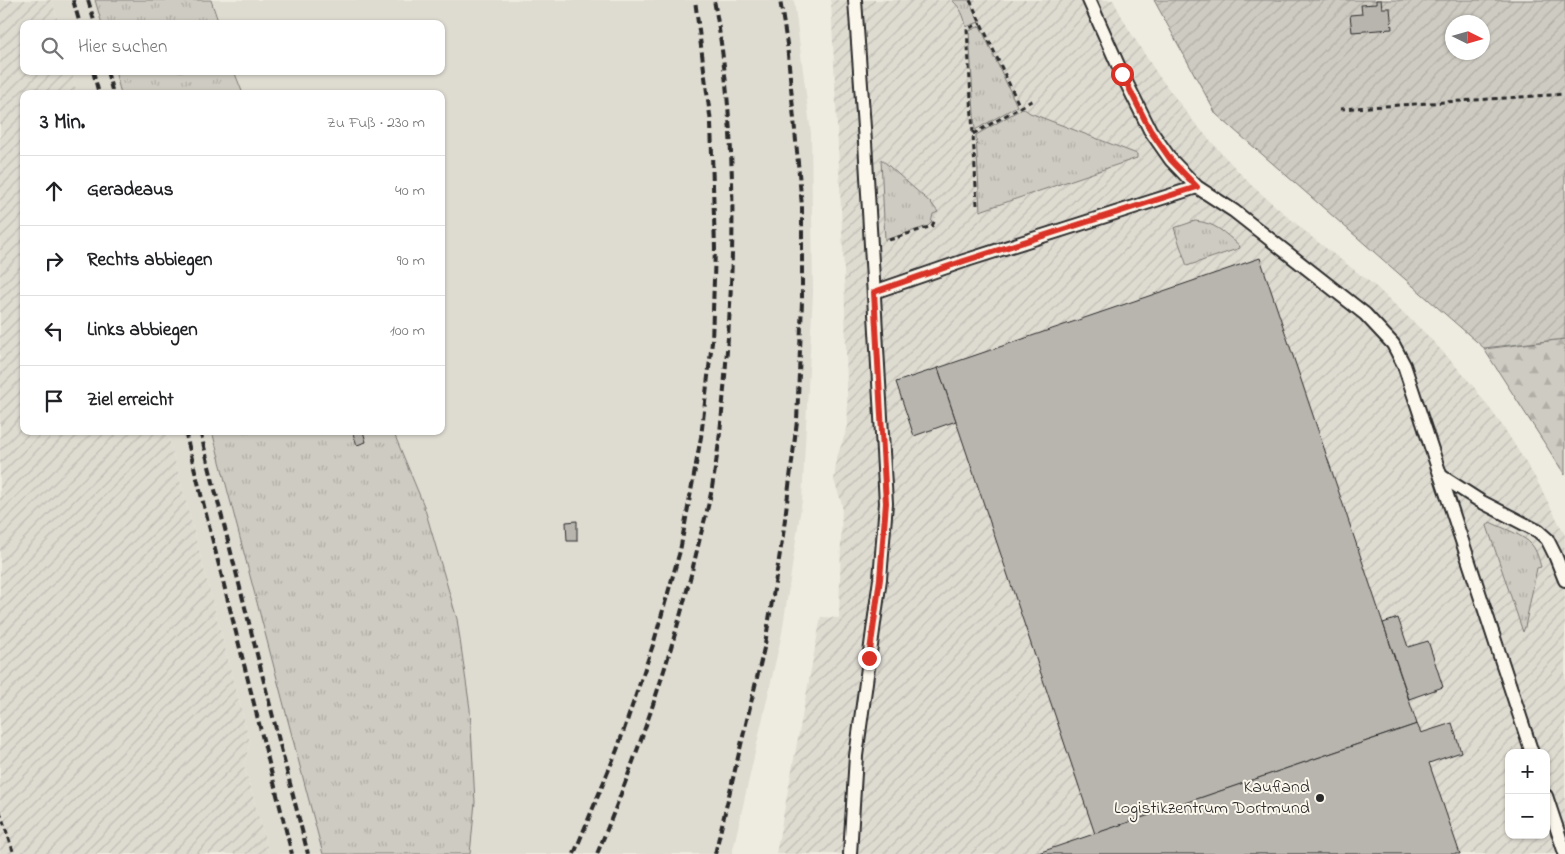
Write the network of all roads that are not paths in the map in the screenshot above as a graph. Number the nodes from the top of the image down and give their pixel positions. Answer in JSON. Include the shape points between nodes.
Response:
{"nodes":[{"id":1,"x":855,"y":0,"type":"edge"},
{"id":2,"x":1089,"y":0,"type":"edge"},
{"id":3,"x":1197,"y":187,"type":"junction"},
{"id":4,"x":874,"y":292,"type":"junction"},
{"id":5,"x":1441,"y":476,"type":"junction"},
{"id":6,"x":1565,"y":580,"type":"edge"},
{"id":7,"x":1531,"y":749,"type":"edge"},
{"id":8,"x":1550,"y":808,"type":"edge"},
{"id":9,"x":1565,"y":852,"type":"edge"},
{"id":10,"x":850,"y":854,"type":"edge"}],
"edges":[{"from":1,"to":4,"type":"lane"},
{"from":2,"to":3,"type":"lane","via":[[1150,130],[1171,160]]},
{"from":3,"to":4,"type":"lane"},
{"from":3,"to":5,"type":"lane","via":[[1234,211],[1365,314],[1394,344]]},
{"from":4,"to":10,"type":"lane","via":[[886,503],[880,579],[856,756]]},
{"from":5,"to":6,"type":"lane","via":[[1480,501],[1538,531],[1547,539]]},
{"from":5,"to":7,"type":"lane"},
{"from":8,"to":9,"type":"lane"}]}
